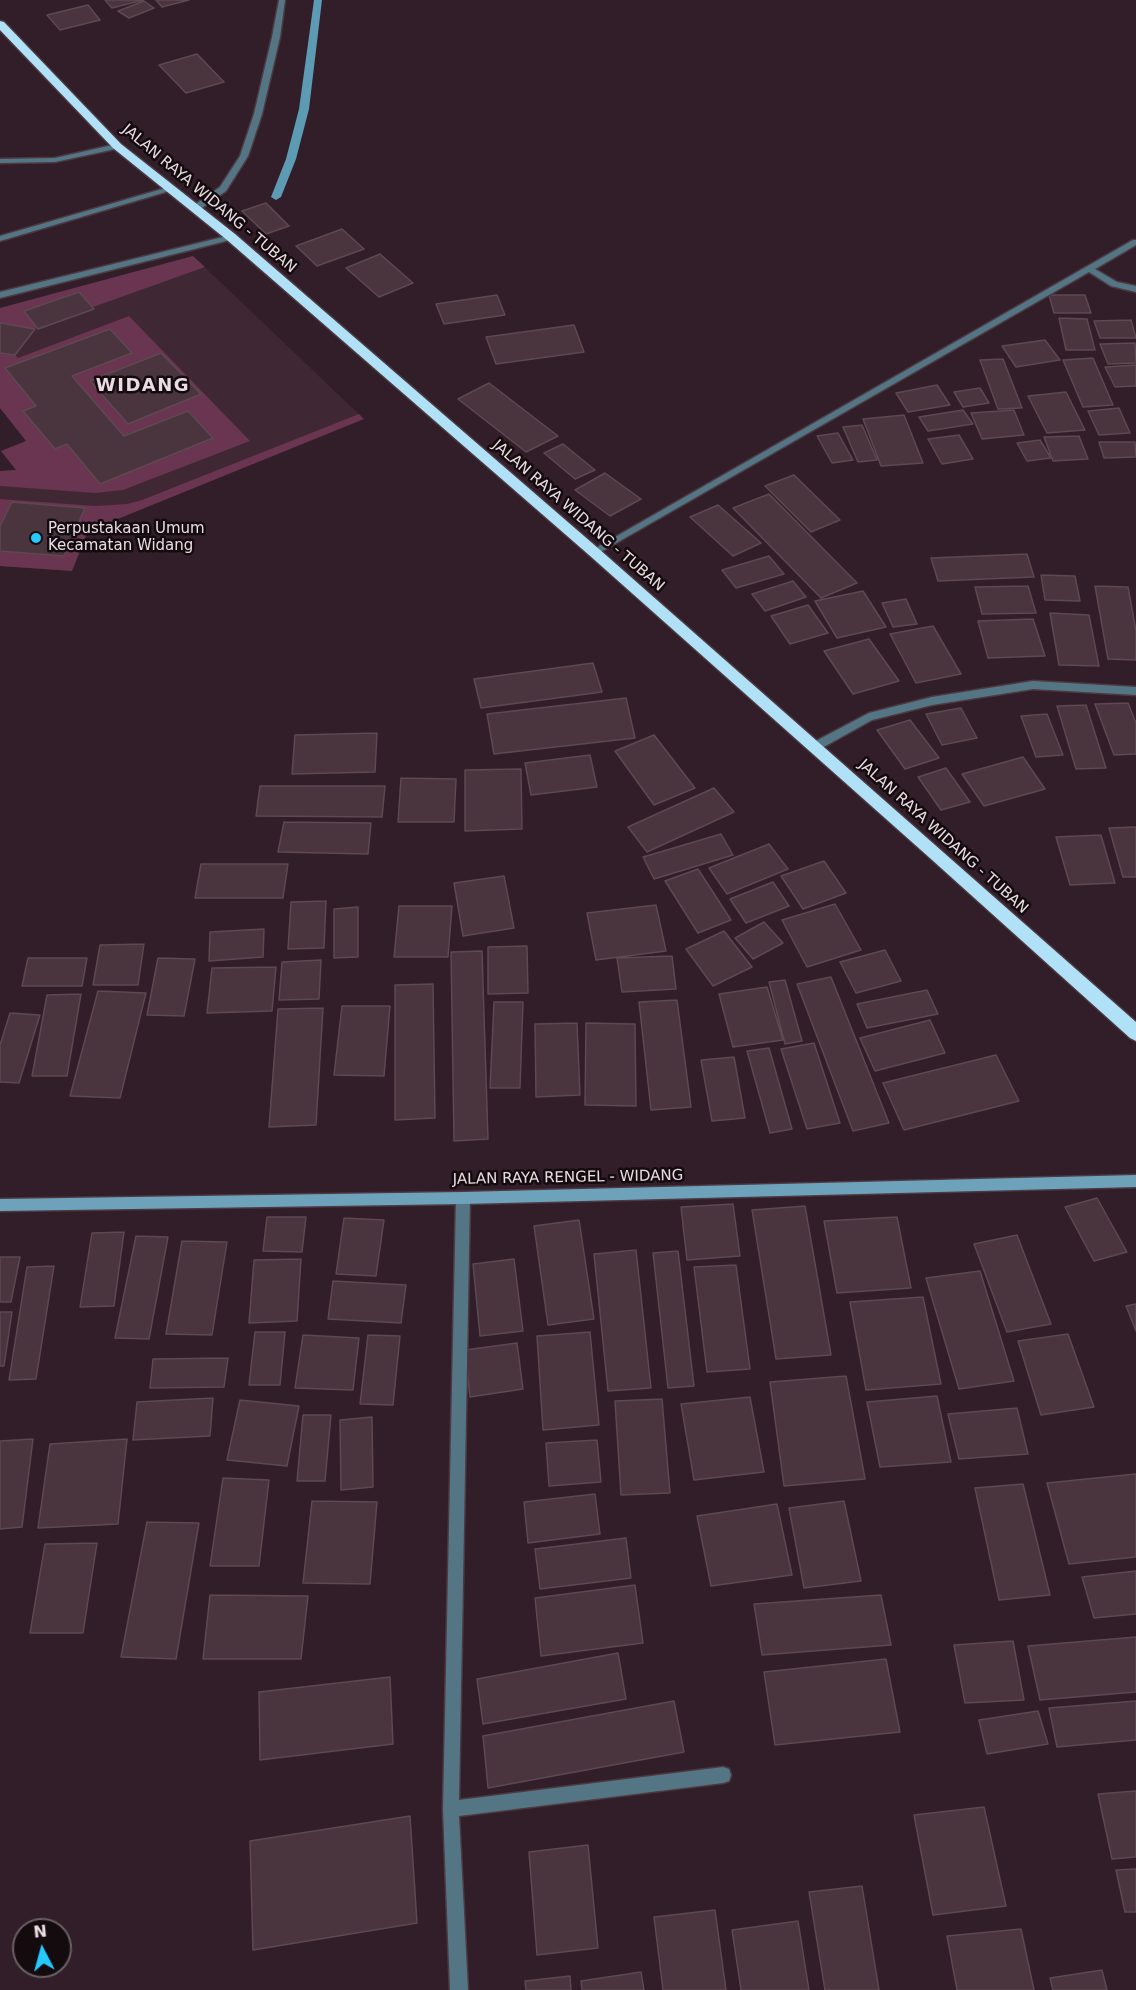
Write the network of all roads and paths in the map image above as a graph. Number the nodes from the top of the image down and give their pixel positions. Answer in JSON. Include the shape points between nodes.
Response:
{"nodes":[{"id":1,"x":282,"y":0,"type":"edge"},
{"id":2,"x":2,"y":27,"type":"edge"},
{"id":3,"x":117,"y":146,"type":"junction"},
{"id":4,"x":0,"y":162,"type":"edge"},
{"id":5,"x":172,"y":189,"type":"junction"},
{"id":6,"x":196,"y":208,"type":"junction"},
{"id":7,"x":231,"y":237,"type":"junction"},
{"id":8,"x":0,"y":239,"type":"edge"},
{"id":9,"x":1136,"y":242,"type":"edge"},
{"id":10,"x":1090,"y":269,"type":"junction"},
{"id":11,"x":1136,"y":289,"type":"edge"},
{"id":12,"x":0,"y":295,"type":"edge"},
{"id":13,"x":594,"y":552,"type":"junction"},
{"id":14,"x":1136,"y":691,"type":"edge"},
{"id":15,"x":816,"y":746,"type":"junction"},
{"id":16,"x":1136,"y":1033,"type":"edge"},
{"id":17,"x":1136,"y":1181,"type":"edge"},
{"id":18,"x":463,"y":1197,"type":"junction"},
{"id":19,"x":0,"y":1205,"type":"edge"},
{"id":20,"x":723,"y":1775,"type":"dead end"},
{"id":21,"x":451,"y":1809,"type":"junction"},
{"id":22,"x":459,"y":1990,"type":"edge"}],
"edges":[{"from":1,"to":6,"type":"street","via":[[258,114],[244,156],[223,189]]},
{"from":2,"to":3,"type":"highway","name":"JALAN RAYA WIDANG - TUBAN"},
{"from":3,"to":4,"type":"street","via":[[55,160]]},
{"from":3,"to":5,"type":"highway","name":"JALAN RAYA WIDANG - TUBAN"},
{"from":5,"to":6,"type":"highway","name":"JALAN RAYA WIDANG - TUBAN"},
{"from":5,"to":8,"type":"street"},
{"from":6,"to":7,"type":"highway","name":"JALAN RAYA WIDANG - TUBAN"},
{"from":7,"to":12,"type":"street"},
{"from":7,"to":13,"type":"highway","name":"JALAN RAYA WIDANG - TUBAN"},
{"from":9,"to":10,"type":"street"},
{"from":10,"to":11,"type":"street","via":[[1114,284]]},
{"from":10,"to":13,"type":"street"},
{"from":13,"to":15,"type":"highway","name":"JALAN RAYA WIDANG - TUBAN"},
{"from":14,"to":15,"type":"street","via":[[1033,685],[932,701],[869,717]]},
{"from":15,"to":16,"type":"highway","name":"JALAN RAYA WIDANG - TUBAN"},
{"from":17,"to":18,"type":"street","name":"JALAN RAYA RENGEL - WIDANG"},
{"from":18,"to":19,"type":"street","name":"JALAN RAYA RENGEL - WIDANG"},
{"from":18,"to":21,"type":"street"},
{"from":20,"to":21,"type":"street"},
{"from":21,"to":22,"type":"street"}]}
